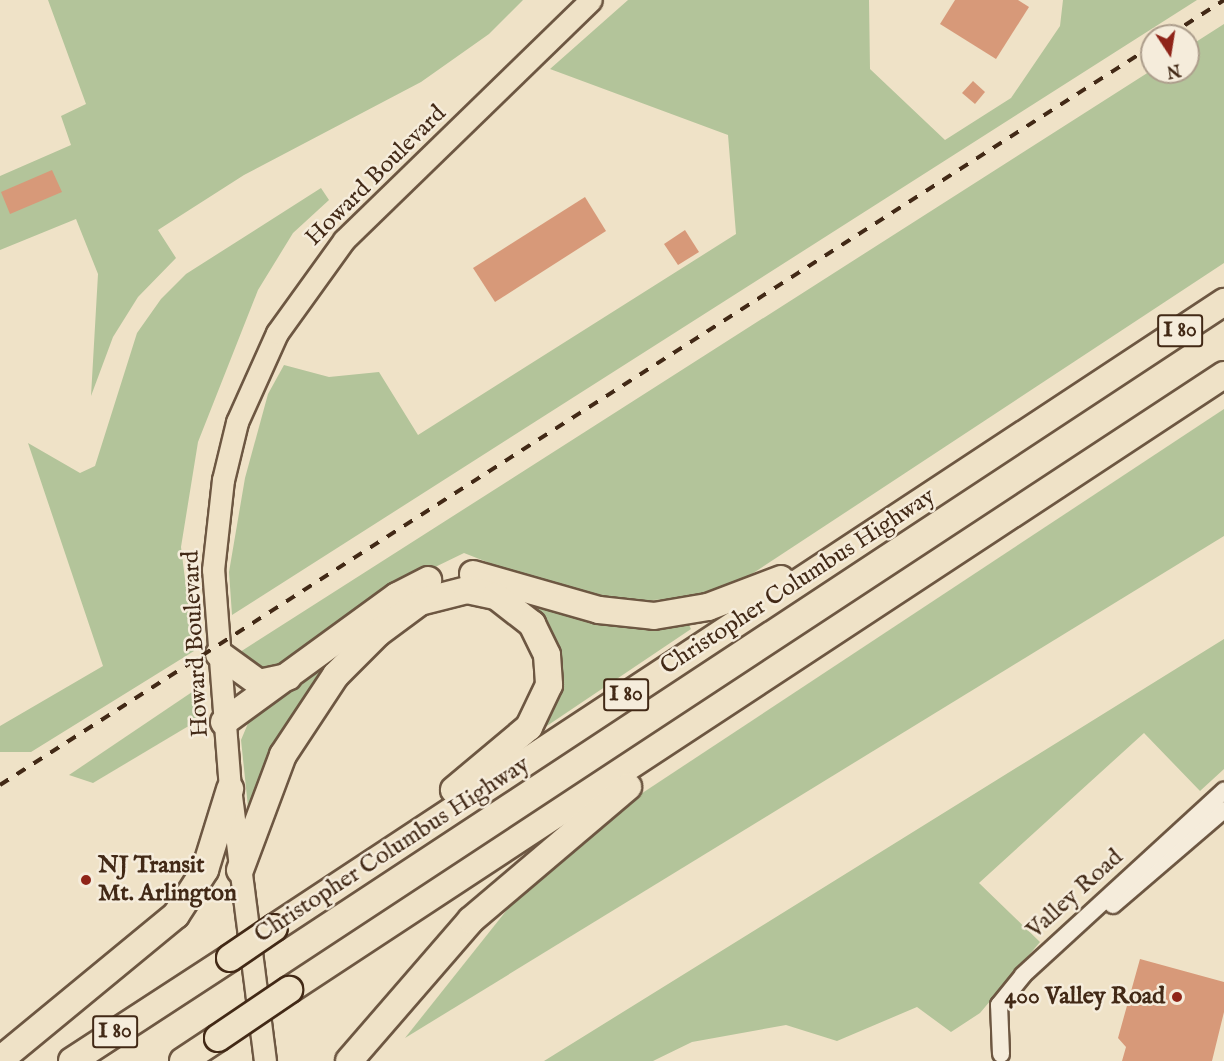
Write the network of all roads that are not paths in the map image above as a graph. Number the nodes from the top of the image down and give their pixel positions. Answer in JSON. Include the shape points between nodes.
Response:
{"nodes":[{"id":1,"x":591,"y":0,"type":"edge"},
{"id":2,"x":1224,"y":302,"type":"edge"},
{"id":3,"x":1224,"y":375,"type":"edge"},
{"id":4,"x":829,"y":561,"type":"junction"},
{"id":5,"x":219,"y":654,"type":"junction"},
{"id":6,"x":291,"y":677,"type":"junction"},
{"id":7,"x":224,"y":722,"type":"junction"},
{"id":8,"x":637,"y":761,"type":"junction"},
{"id":9,"x":230,"y":789,"type":"junction"},
{"id":10,"x":1224,"y":791,"type":"edge"},
{"id":11,"x":1224,"y":810,"type":"edge"},
{"id":12,"x":423,"y":830,"type":"junction"},
{"id":13,"x":240,"y":870,"type":"junction"},
{"id":14,"x":998,"y":1057,"type":"edge"},
{"id":15,"x":0,"y":1060,"type":"edge"},
{"id":16,"x":72,"y":1061,"type":"edge"},
{"id":17,"x":183,"y":1061,"type":"edge"},
{"id":18,"x":265,"y":1061,"type":"edge"},
{"id":19,"x":350,"y":1061,"type":"edge"}],
"edges":[{"from":1,"to":5,"type":"main road","name":"Howard Boulevard","via":[[351,232],[276,333],[237,422],[223,480],[213,570]]},
{"from":2,"to":4,"type":"highway","name":"Christopher Columbus Highway","number":"I 80"},
{"from":3,"to":8,"type":"highway","number":"I 80"},
{"from":4,"to":6,"type":"highway","via":[[708,607],[654,616],[599,610],[483,574],[444,575],[398,596]]},
{"from":4,"to":12,"type":"highway","name":"Christopher Columbus Highway","number":"I 80"},
{"from":5,"to":6,"type":"highway","via":[[259,683]]},
{"from":5,"to":7,"type":"main road","name":"Howard Boulevard"},
{"from":6,"to":7,"type":"highway"},
{"from":7,"to":9,"type":"main road","name":"Howard Boulevard"},
{"from":8,"to":17,"type":"highway","number":"I 80","bridge":true},
{"from":8,"to":19,"type":"highway","via":[[629,786],[557,841],[471,920]]},
{"from":9,"to":13,"type":"main road","name":"Howard Boulevard"},
{"from":9,"to":15,"type":"highway","via":[[205,870],[176,915]]},
{"from":10,"to":14,"type":"street","name":"Valley Road","via":[[1023,975],[999,1005]]},
{"from":11,"to":14,"type":"street","name":"Valley Road","via":[[1030,983],[1009,1012]]},
{"from":12,"to":13,"type":"highway","via":[[438,802],[529,727],[549,685],[547,655],[532,624],[509,603],[482,591],[454,590],[420,602],[378,633],[336,675],[283,755]]},
{"from":12,"to":16,"type":"highway","name":"Christopher Columbus Highway","number":"I 80","bridge":true},
{"from":13,"to":18,"type":"main road","name":"Howard Boulevard"}]}
